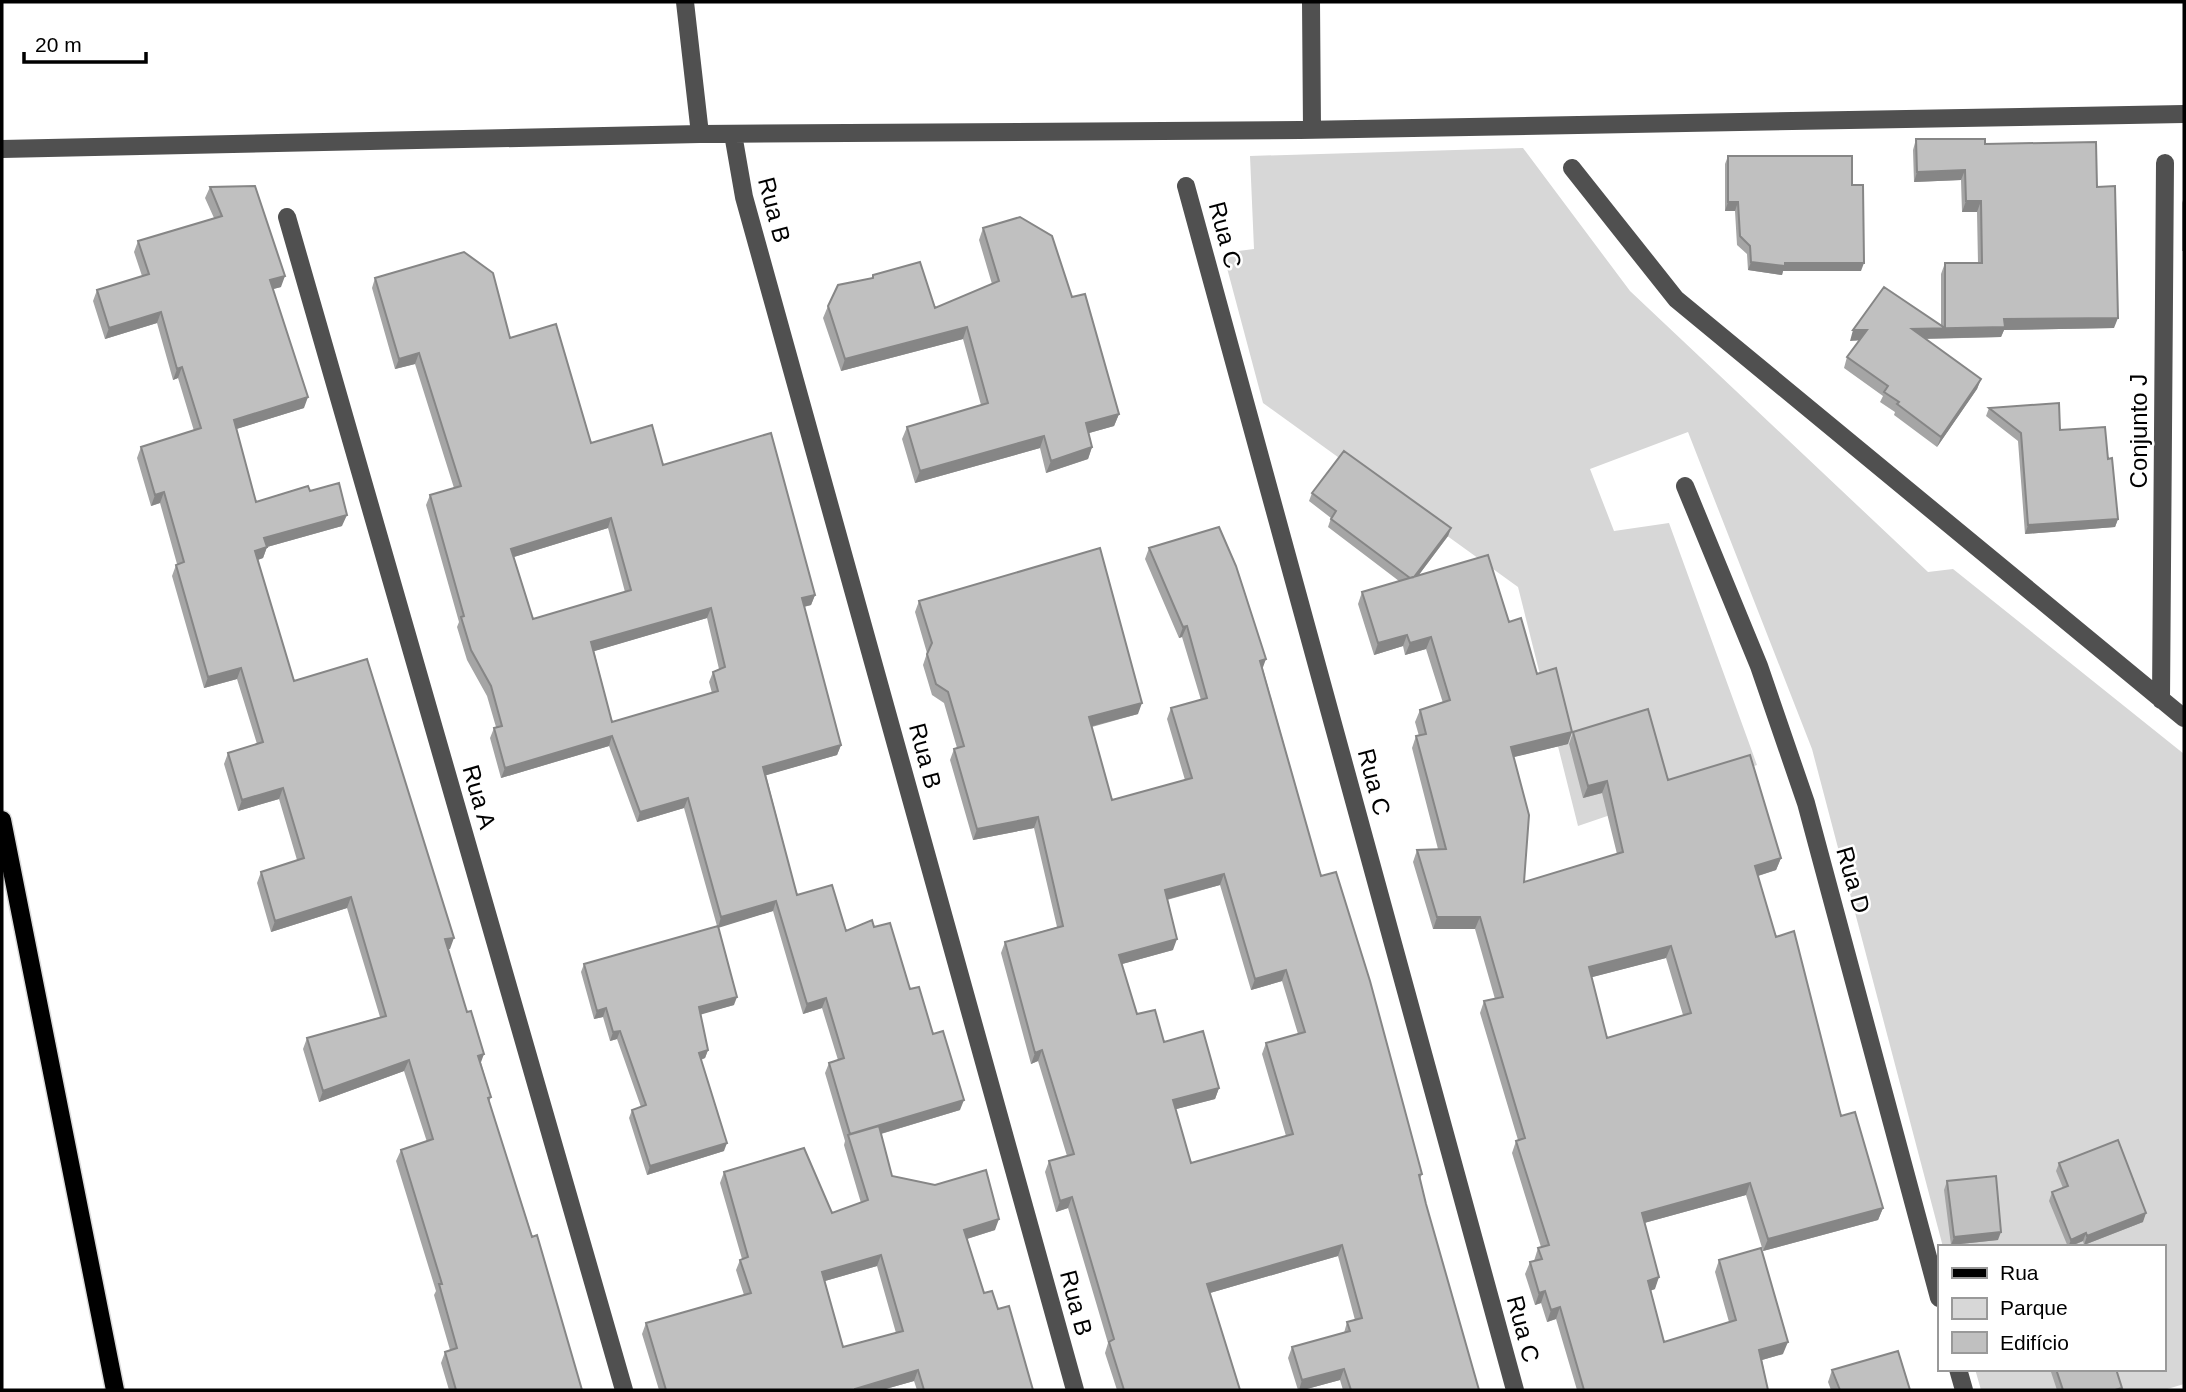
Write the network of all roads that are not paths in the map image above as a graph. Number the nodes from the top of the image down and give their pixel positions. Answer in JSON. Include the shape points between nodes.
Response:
{"nodes":[{"id":1,"x":685,"y":2,"type":"edge"},
{"id":2,"x":1311,"y":2,"type":"edge"},
{"id":3,"x":2184,"y":114,"type":"edge"},
{"id":4,"x":1312,"y":130,"type":"junction"},
{"id":5,"x":700,"y":134,"type":"junction"},
{"id":6,"x":733,"y":134,"type":"junction"},
{"id":7,"x":2,"y":149,"type":"edge"},
{"id":8,"x":2165,"y":163,"type":"dead end"},
{"id":9,"x":1572,"y":168,"type":"dead end"},
{"id":10,"x":1186,"y":186,"type":"dead end"},
{"id":11,"x":287,"y":217,"type":"dead end"},
{"id":12,"x":1685,"y":486,"type":"dead end"},
{"id":13,"x":2161,"y":700,"type":"junction"},
{"id":14,"x":2184,"y":719,"type":"edge"},
{"id":15,"x":2,"y":820,"type":"edge"},
{"id":16,"x":1938,"y":1294,"type":"edge"},
{"id":17,"x":1959,"y":1371,"type":"edge"},
{"id":18,"x":115,"y":1390,"type":"edge"},
{"id":19,"x":624,"y":1390,"type":"edge"},
{"id":20,"x":1075,"y":1390,"type":"edge"},
{"id":21,"x":1515,"y":1390,"type":"edge"},
{"id":22,"x":1964,"y":1390,"type":"edge"}],
"edges":[{"from":1,"to":5,"type":"street"},
{"from":2,"to":4,"type":"street"},
{"from":3,"to":4,"type":"street"},
{"from":4,"to":6,"type":"street"},
{"from":5,"to":6,"type":"street"},
{"from":5,"to":7,"type":"street"},
{"from":6,"to":20,"type":"street","name":"Rua B","via":[[744,197]]},
{"from":8,"to":13,"type":"street","name":"Conjunto J"},
{"from":9,"to":13,"type":"street","via":[[1676,299]]},
{"from":10,"to":21,"type":"street","name":"Rua C"},
{"from":11,"to":19,"type":"street","name":"Rua A"},
{"from":12,"to":16,"type":"street","name":"Rua D","via":[[1759,666],[1806,803]]},
{"from":13,"to":14,"type":"street"},
{"from":15,"to":18,"type":"main road"},
{"from":17,"to":22,"type":"street"}]}
